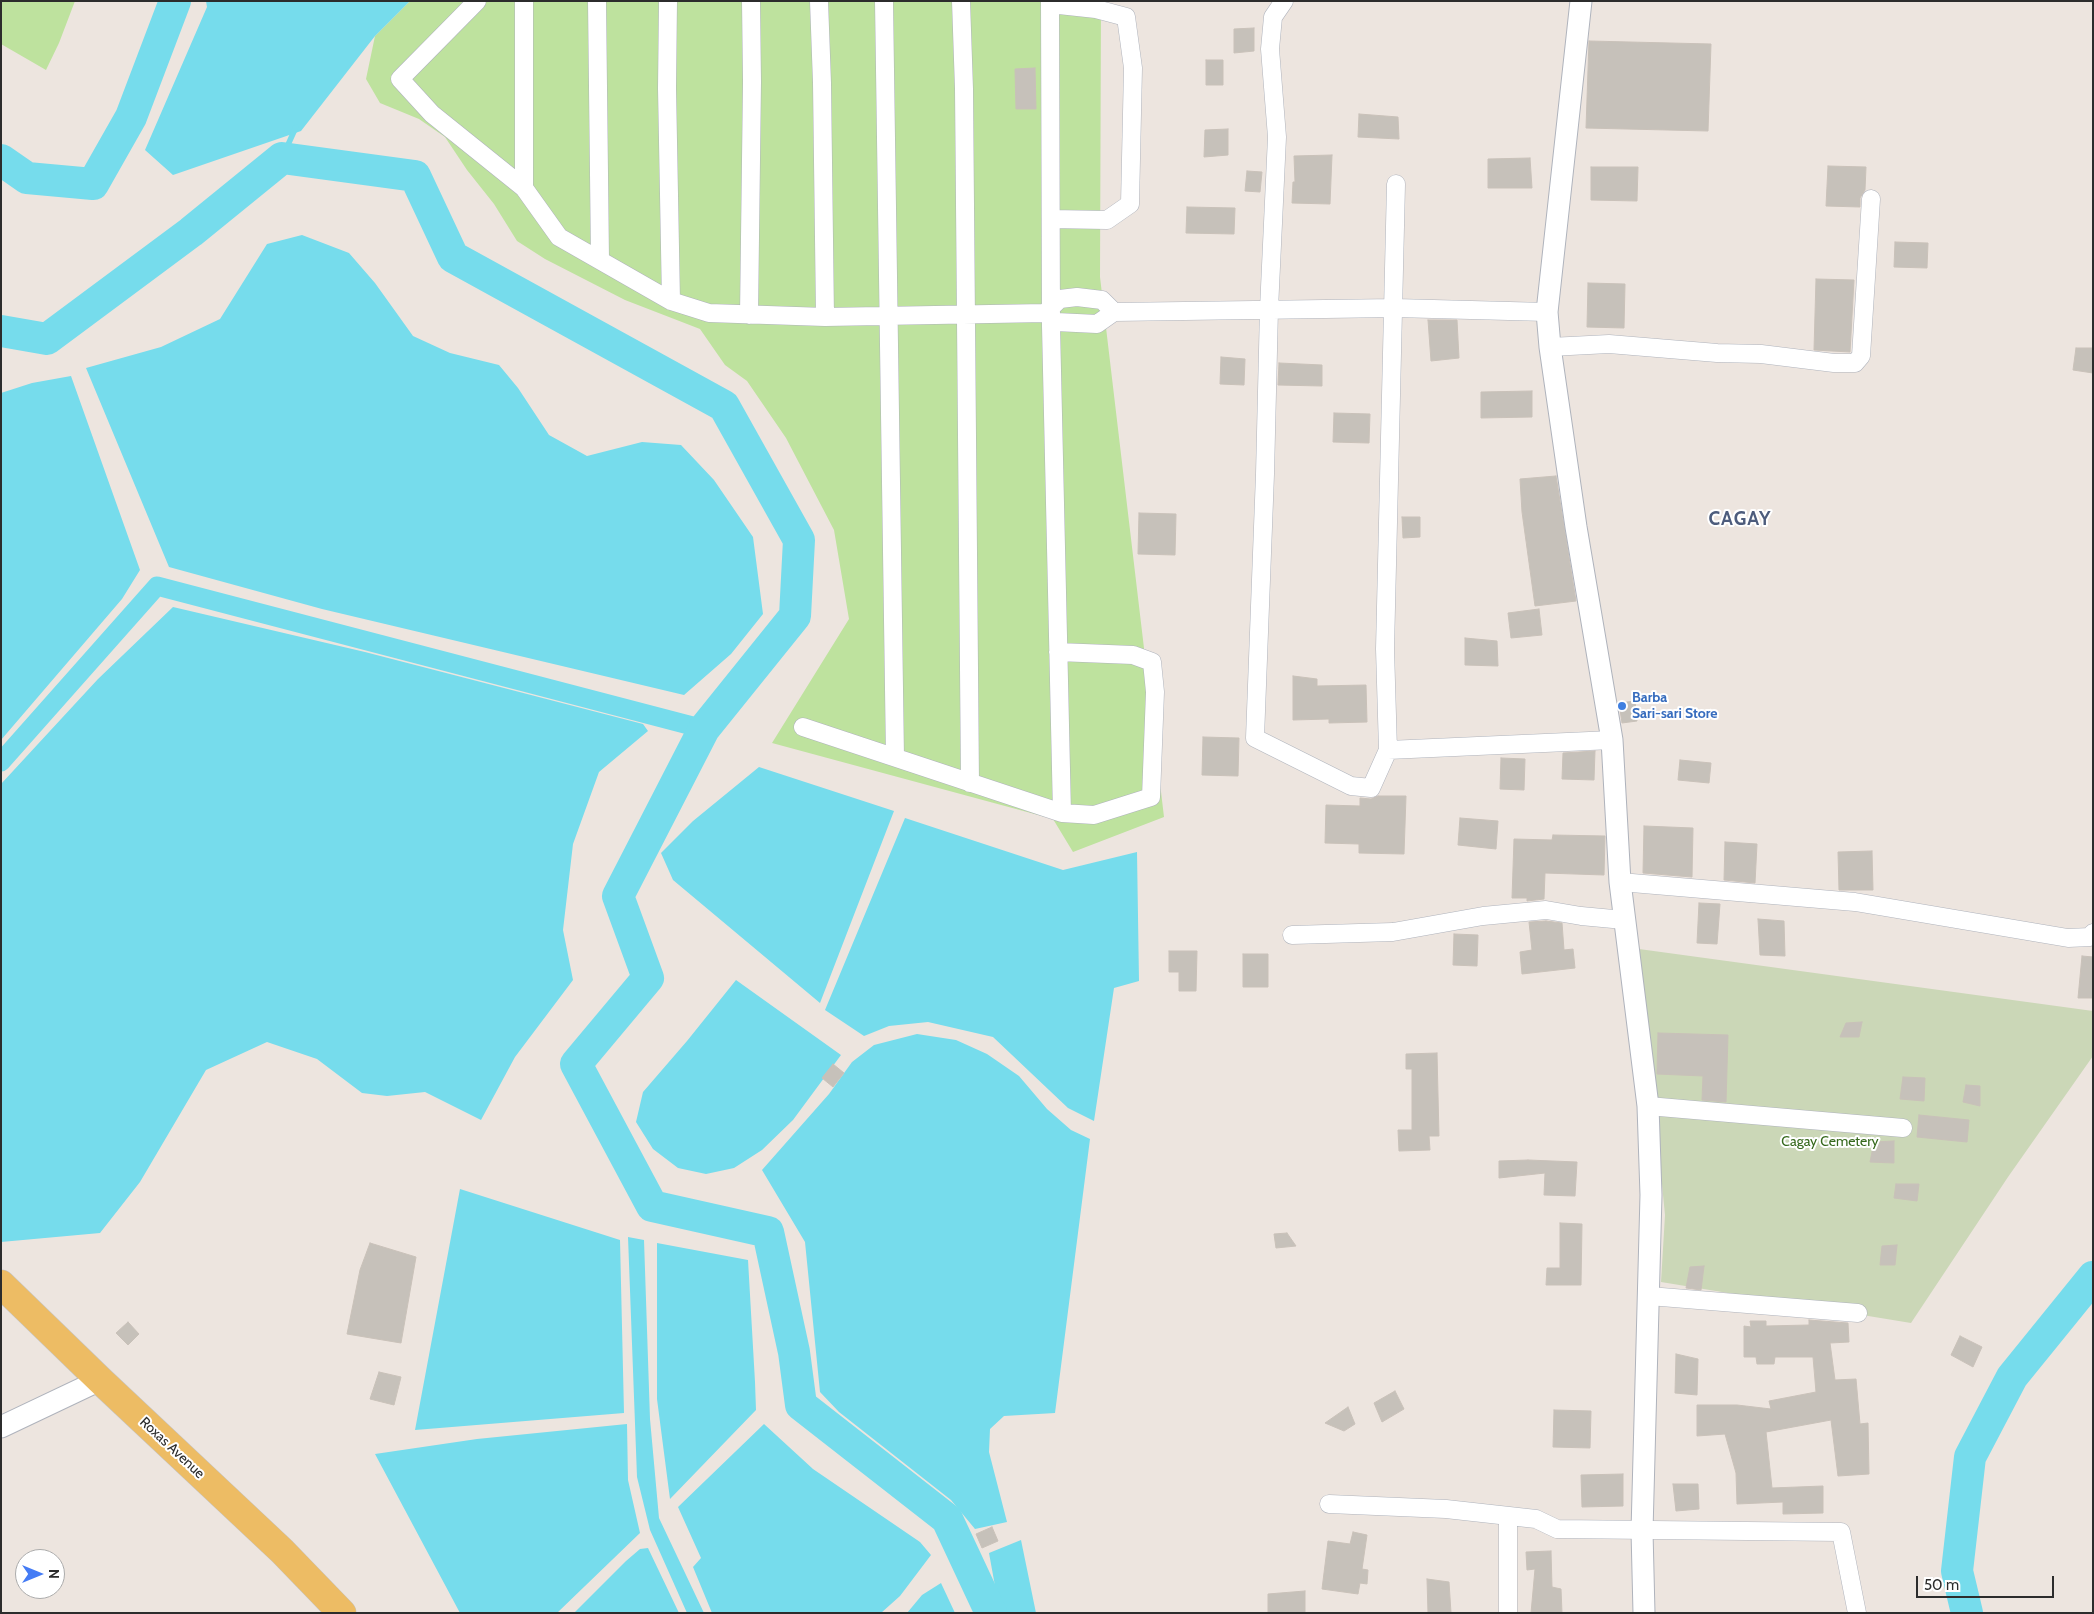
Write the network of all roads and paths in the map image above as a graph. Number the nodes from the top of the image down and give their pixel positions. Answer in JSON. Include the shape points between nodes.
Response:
{"nodes":[{"id":1,"x":477,"y":1,"type":"edge"},
{"id":2,"x":524,"y":1,"type":"edge"},
{"id":3,"x":597,"y":1,"type":"edge"},
{"id":4,"x":668,"y":1,"type":"edge"},
{"id":5,"x":751,"y":1,"type":"edge"},
{"id":6,"x":819,"y":1,"type":"edge"},
{"id":7,"x":884,"y":1,"type":"edge"},
{"id":8,"x":961,"y":1,"type":"edge"},
{"id":9,"x":1284,"y":1,"type":"edge"},
{"id":10,"x":1581,"y":1,"type":"edge"},
{"id":11,"x":1050,"y":3,"type":"edge"},
{"id":12,"x":1396,"y":184,"type":"dead end"},
{"id":13,"x":524,"y":188,"type":"junction"},
{"id":14,"x":1871,"y":199,"type":"dead end"},
{"id":15,"x":1051,"y":219,"type":"junction"},
{"id":16,"x":600,"y":260,"type":"junction"},
{"id":17,"x":672,"y":301,"type":"junction"},
{"id":18,"x":1395,"y":308,"type":"junction"},
{"id":19,"x":1269,"y":309,"type":"junction"},
{"id":20,"x":1049,"y":312,"type":"junction"},
{"id":21,"x":1114,"y":312,"type":"junction"},
{"id":22,"x":1547,"y":312,"type":"junction"},
{"id":23,"x":966,"y":313,"type":"junction"},
{"id":24,"x":890,"y":314,"type":"junction"},
{"id":25,"x":749,"y":315,"type":"junction"},
{"id":26,"x":825,"y":317,"type":"junction"},
{"id":27,"x":1550,"y":347,"type":"junction"},
{"id":28,"x":1058,"y":652,"type":"junction"},
{"id":29,"x":803,"y":727,"type":"dead end"},
{"id":30,"x":1612,"y":740,"type":"junction"},
{"id":31,"x":1388,"y":750,"type":"junction"},
{"id":32,"x":895,"y":758,"type":"junction"},
{"id":33,"x":970,"y":783,"type":"junction"},
{"id":34,"x":1062,"y":813,"type":"junction"},
{"id":35,"x":1620,"y":882,"type":"junction"},
{"id":36,"x":1624,"y":920,"type":"junction"},
{"id":37,"x":2093,"y":934,"type":"edge"},
{"id":38,"x":1292,"y":935,"type":"dead end"},
{"id":39,"x":1648,"y":1106,"type":"junction"},
{"id":40,"x":1903,"y":1128,"type":"dead end"},
{"id":41,"x":1,"y":1284,"type":"edge"},
{"id":42,"x":1649,"y":1296,"type":"junction"},
{"id":43,"x":1858,"y":1313,"type":"dead end"},
{"id":44,"x":100,"y":1380,"type":"junction"},
{"id":45,"x":1,"y":1427,"type":"edge"},
{"id":46,"x":1329,"y":1504,"type":"dead end"},
{"id":47,"x":1508,"y":1516,"type":"junction"},
{"id":48,"x":1642,"y":1530,"type":"junction"},
{"id":49,"x":342,"y":1613,"type":"edge"},
{"id":50,"x":1508,"y":1613,"type":"edge"},
{"id":51,"x":1644,"y":1613,"type":"edge"},
{"id":52,"x":1857,"y":1613,"type":"edge"}],
"edges":[{"from":1,"to":13,"type":"street","via":[[400,79],[432,114]]},
{"from":2,"to":13,"type":"street"},
{"from":3,"to":16,"type":"street"},
{"from":4,"to":17,"type":"street"},
{"from":5,"to":25,"type":"street"},
{"from":6,"to":26,"type":"street"},
{"from":7,"to":24,"type":"street"},
{"from":8,"to":23,"type":"street"},
{"from":9,"to":19,"type":"street","via":[[1274,17],[1270,49],[1276,137]]},
{"from":10,"to":22,"type":"street"},
{"from":11,"to":15,"type":"street"},
{"from":11,"to":15,"type":"street","via":[[1126,17],[1132,68],[1130,204],[1107,220]]},
{"from":12,"to":18,"type":"street"},
{"from":13,"to":16,"type":"street","via":[[560,237]]},
{"from":14,"to":27,"type":"street","via":[[1861,356],[1855,362],[1609,344]]},
{"from":15,"to":20,"type":"street"},
{"from":16,"to":17,"type":"street"},
{"from":17,"to":25,"type":"street","via":[[709,313]]},
{"from":18,"to":19,"type":"street"},
{"from":18,"to":22,"type":"street"},
{"from":18,"to":31,"type":"street","via":[[1385,649]]},
{"from":19,"to":21,"type":"street"},
{"from":19,"to":31,"type":"street","via":[[1255,738],[1351,786],[1371,788]]},
{"from":20,"to":21,"type":"street","via":[[1056,322],[1064,324],[1097,324]]},
{"from":20,"to":21,"type":"street","via":[[1065,298],[1098,299]]},
{"from":20,"to":23,"type":"street"},
{"from":20,"to":28,"type":"street"},
{"from":22,"to":27,"type":"street"},
{"from":23,"to":24,"type":"street"},
{"from":23,"to":33,"type":"street"},
{"from":24,"to":26,"type":"street"},
{"from":24,"to":32,"type":"street"},
{"from":25,"to":26,"type":"street"},
{"from":27,"to":30,"type":"street"},
{"from":28,"to":34,"type":"street"},
{"from":28,"to":34,"type":"street","via":[[1134,654],[1152,662],[1155,692],[1151,797],[1094,815]]},
{"from":29,"to":32,"type":"street"},
{"from":30,"to":31,"type":"street"},
{"from":30,"to":35,"type":"street"},
{"from":32,"to":33,"type":"street"},
{"from":33,"to":34,"type":"street"},
{"from":35,"to":36,"type":"street"},
{"from":35,"to":37,"type":"street","via":[[1855,902],[2068,938]]},
{"from":36,"to":38,"type":"street","via":[[1546,910],[1483,916],[1393,932]]},
{"from":36,"to":39,"type":"street"},
{"from":39,"to":40,"type":"street"},
{"from":39,"to":42,"type":"street","via":[[1651,1195]]},
{"from":41,"to":44,"type":"main road","name":"Roxas Avenue"},
{"from":42,"to":43,"type":"street"},
{"from":42,"to":48,"type":"street"},
{"from":44,"to":45,"type":"street"},
{"from":44,"to":49,"type":"main road","name":"Roxas Avenue","via":[[282,1551]]},
{"from":46,"to":47,"type":"street","via":[[1446,1509]]},
{"from":47,"to":48,"type":"street","via":[[1536,1519],[1557,1529]]},
{"from":47,"to":50,"type":"street"},
{"from":48,"to":51,"type":"street"},
{"from":48,"to":52,"type":"street","via":[[1841,1532]]}]}
